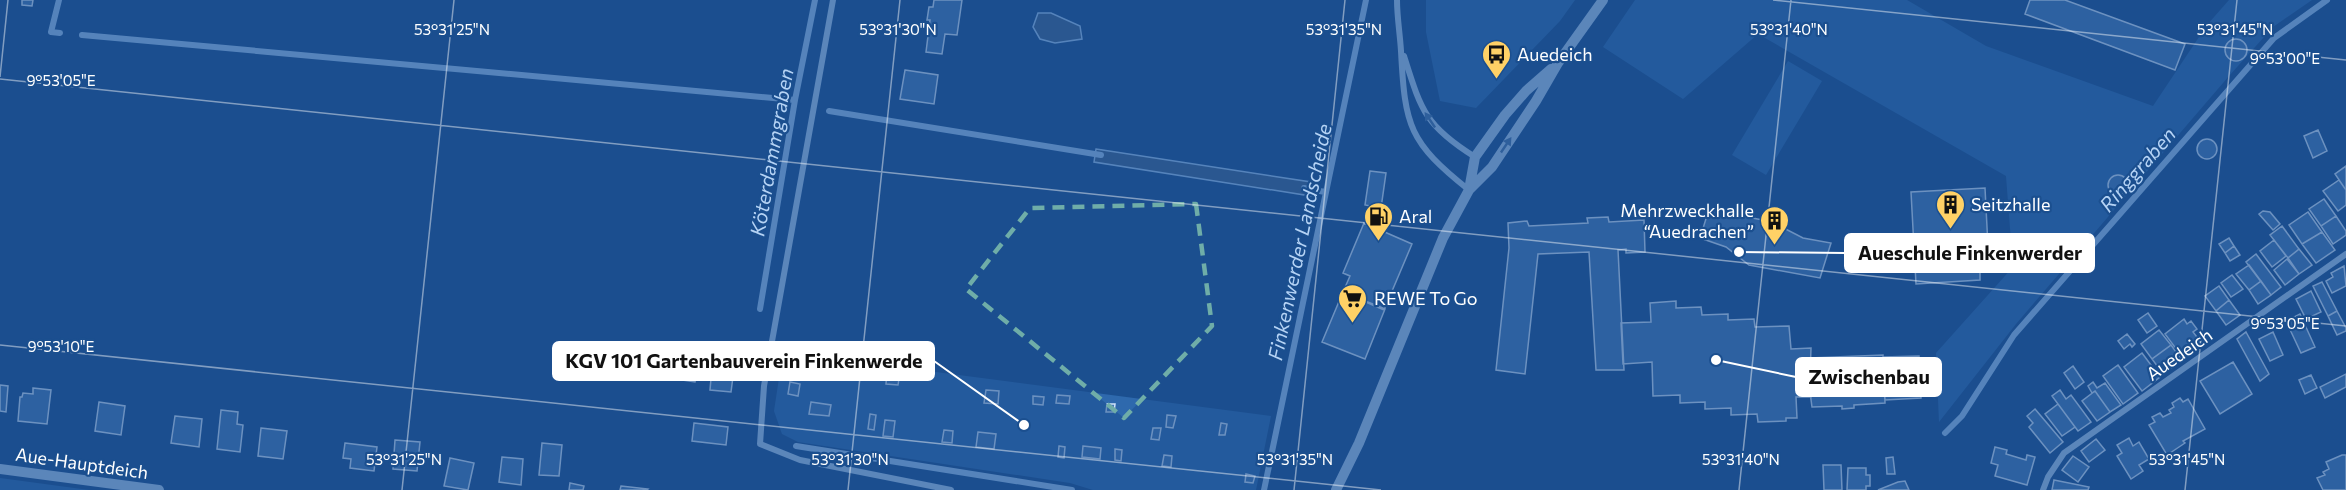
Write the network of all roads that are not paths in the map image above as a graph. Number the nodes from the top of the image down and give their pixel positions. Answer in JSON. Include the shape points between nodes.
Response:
{"nodes":[{"id":1,"x":833,"y":0,"type":"edge"},
{"id":2,"x":1397,"y":0,"type":"edge"},
{"id":3,"x":1602,"y":0,"type":"edge"},
{"id":4,"x":1401,"y":49,"type":"junction"},
{"id":5,"x":1558,"y":63,"type":"junction"},
{"id":6,"x":1475,"y":157,"type":"junction"},
{"id":7,"x":1469,"y":190,"type":"junction"},
{"id":8,"x":2346,"y":254,"type":"edge"},
{"id":9,"x":0,"y":469,"type":"edge"},
{"id":10,"x":159,"y":490,"type":"edge"},
{"id":11,"x":951,"y":490,"type":"edge"},
{"id":12,"x":1336,"y":490,"type":"edge"},
{"id":13,"x":2043,"y":490,"type":"edge"}],
"edges":[{"from":1,"to":11,"type":"street","via":[[764,386],[760,444],[800,460]]},
{"from":2,"to":4,"type":"street"},
{"from":3,"to":5,"type":"street"},
{"from":6,"to":4,"type":"street","one_way":true,"via":[[1434,127],[1416,94]]},
{"from":4,"to":7,"type":"street","via":[[1402,91],[1414,134],[1438,166]]},
{"from":5,"to":6,"type":"street","via":[[1504,115]]},
{"from":7,"to":5,"type":"street","one_way":true,"via":[[1492,167]]},
{"from":6,"to":7,"type":"street"},
{"from":7,"to":12,"type":"street","via":[[1443,238]]},
{"from":8,"to":13,"type":"street","name":"Auedeich","via":[[2064,453]]},
{"from":9,"to":10,"type":"street","name":"Aue-Hauptdeich"}]}
